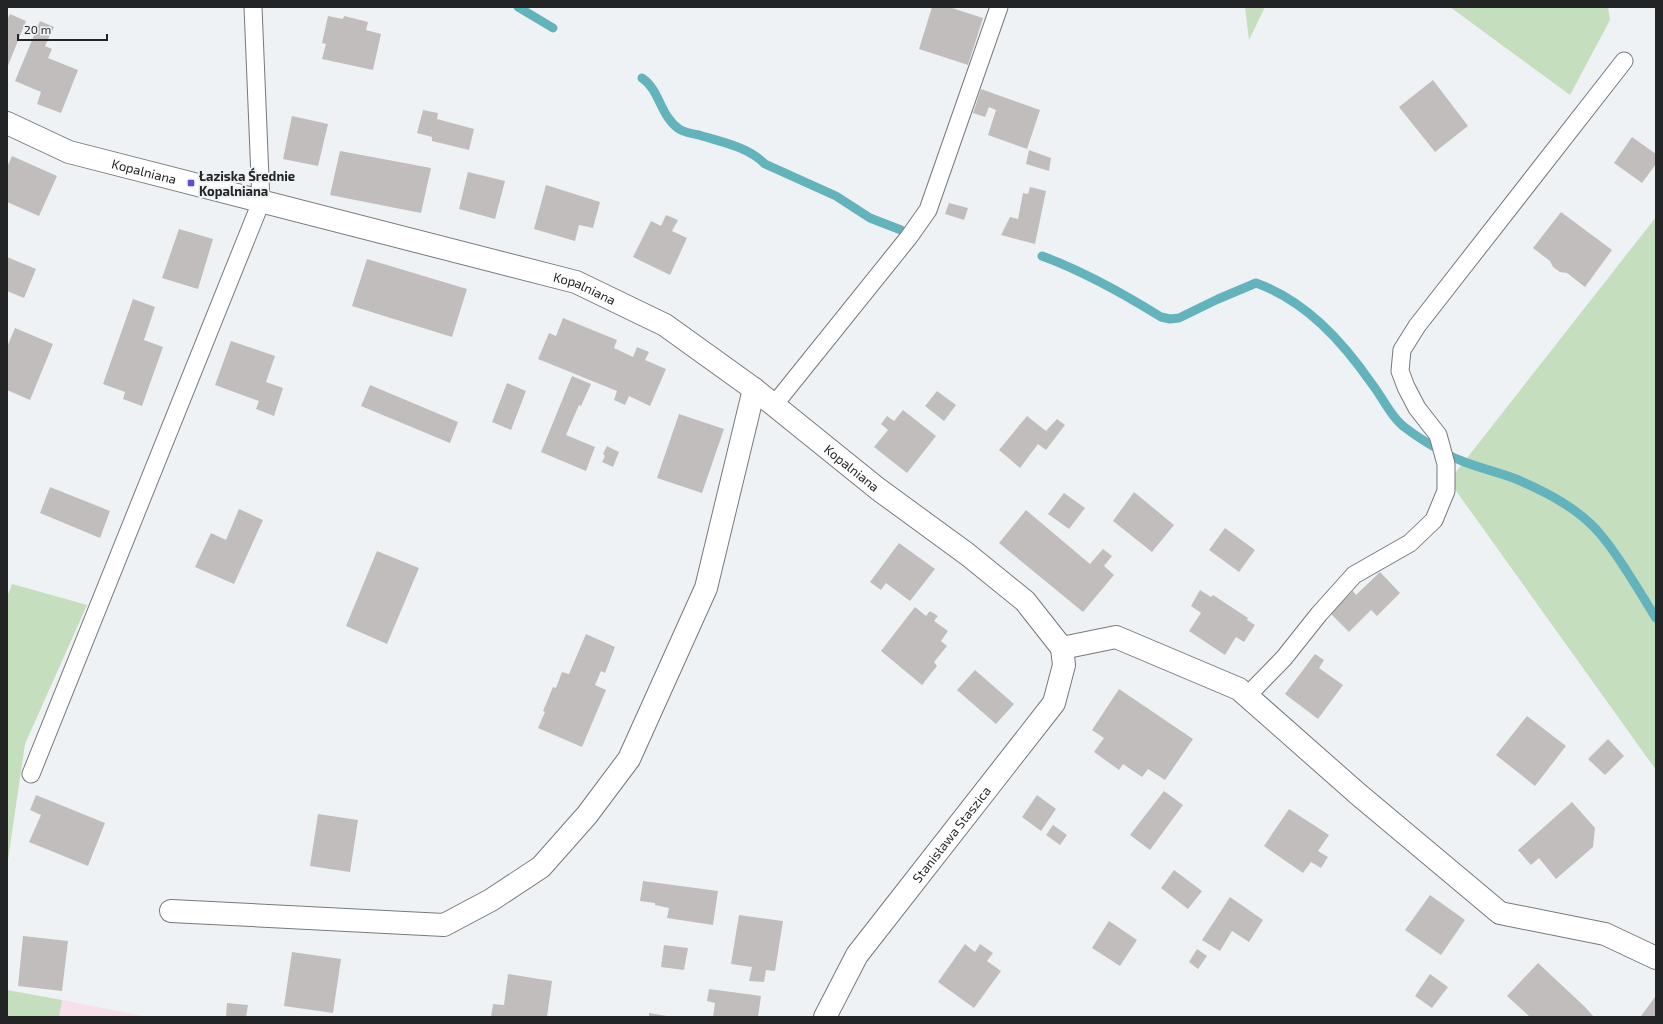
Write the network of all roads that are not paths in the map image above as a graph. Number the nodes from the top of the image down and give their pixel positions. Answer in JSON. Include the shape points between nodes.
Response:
{"nodes":[{"id":1,"x":253,"y":7,"type":"edge"},
{"id":2,"x":999,"y":7,"type":"edge"},
{"id":3,"x":1624,"y":61,"type":"dead end"},
{"id":4,"x":7,"y":123,"type":"edge"},
{"id":5,"x":261,"y":202,"type":"junction"},
{"id":6,"x":754,"y":389,"type":"junction"},
{"id":7,"x":774,"y":405,"type":"junction"},
{"id":8,"x":1062,"y":648,"type":"junction"},
{"id":9,"x":1247,"y":696,"type":"junction"},
{"id":10,"x":31,"y":774,"type":"dead end"},
{"id":11,"x":171,"y":911,"type":"dead end"},
{"id":12,"x":1656,"y":958,"type":"edge"},
{"id":13,"x":825,"y":1017,"type":"edge"}],
"edges":[{"from":1,"to":5,"type":"lane"},
{"from":2,"to":7,"type":"lane","via":[[928,210]]},
{"from":3,"to":9,"type":"lane","via":[[1417,326],[1402,350],[1400,371],[1406,388],[1417,408],[1438,435],[1446,464],[1446,491],[1434,520],[1410,543],[1354,575],[1284,658]]},
{"from":4,"to":5,"type":"street","name":"Kopalniana","via":[[69,152]]},
{"from":5,"to":6,"type":"street","name":"Kopalniana","via":[[576,282],[665,325]]},
{"from":5,"to":10,"type":"lane"},
{"from":6,"to":7,"type":"street","name":"Kopalniana"},
{"from":6,"to":11,"type":"street","via":[[702,595],[629,759],[587,815],[541,867],[491,900],[444,925]]},
{"from":7,"to":8,"type":"street","name":"Kopalniana","via":[[878,489],[967,554],[1025,601]]},
{"from":8,"to":9,"type":"street","via":[[1116,636],[1239,689]]},
{"from":8,"to":13,"type":"street","name":"Stanisława Staszica","via":[[1064,665],[1054,703],[858,955]]},
{"from":9,"to":12,"type":"street","via":[[1358,794],[1500,913],[1605,934]]}]}
